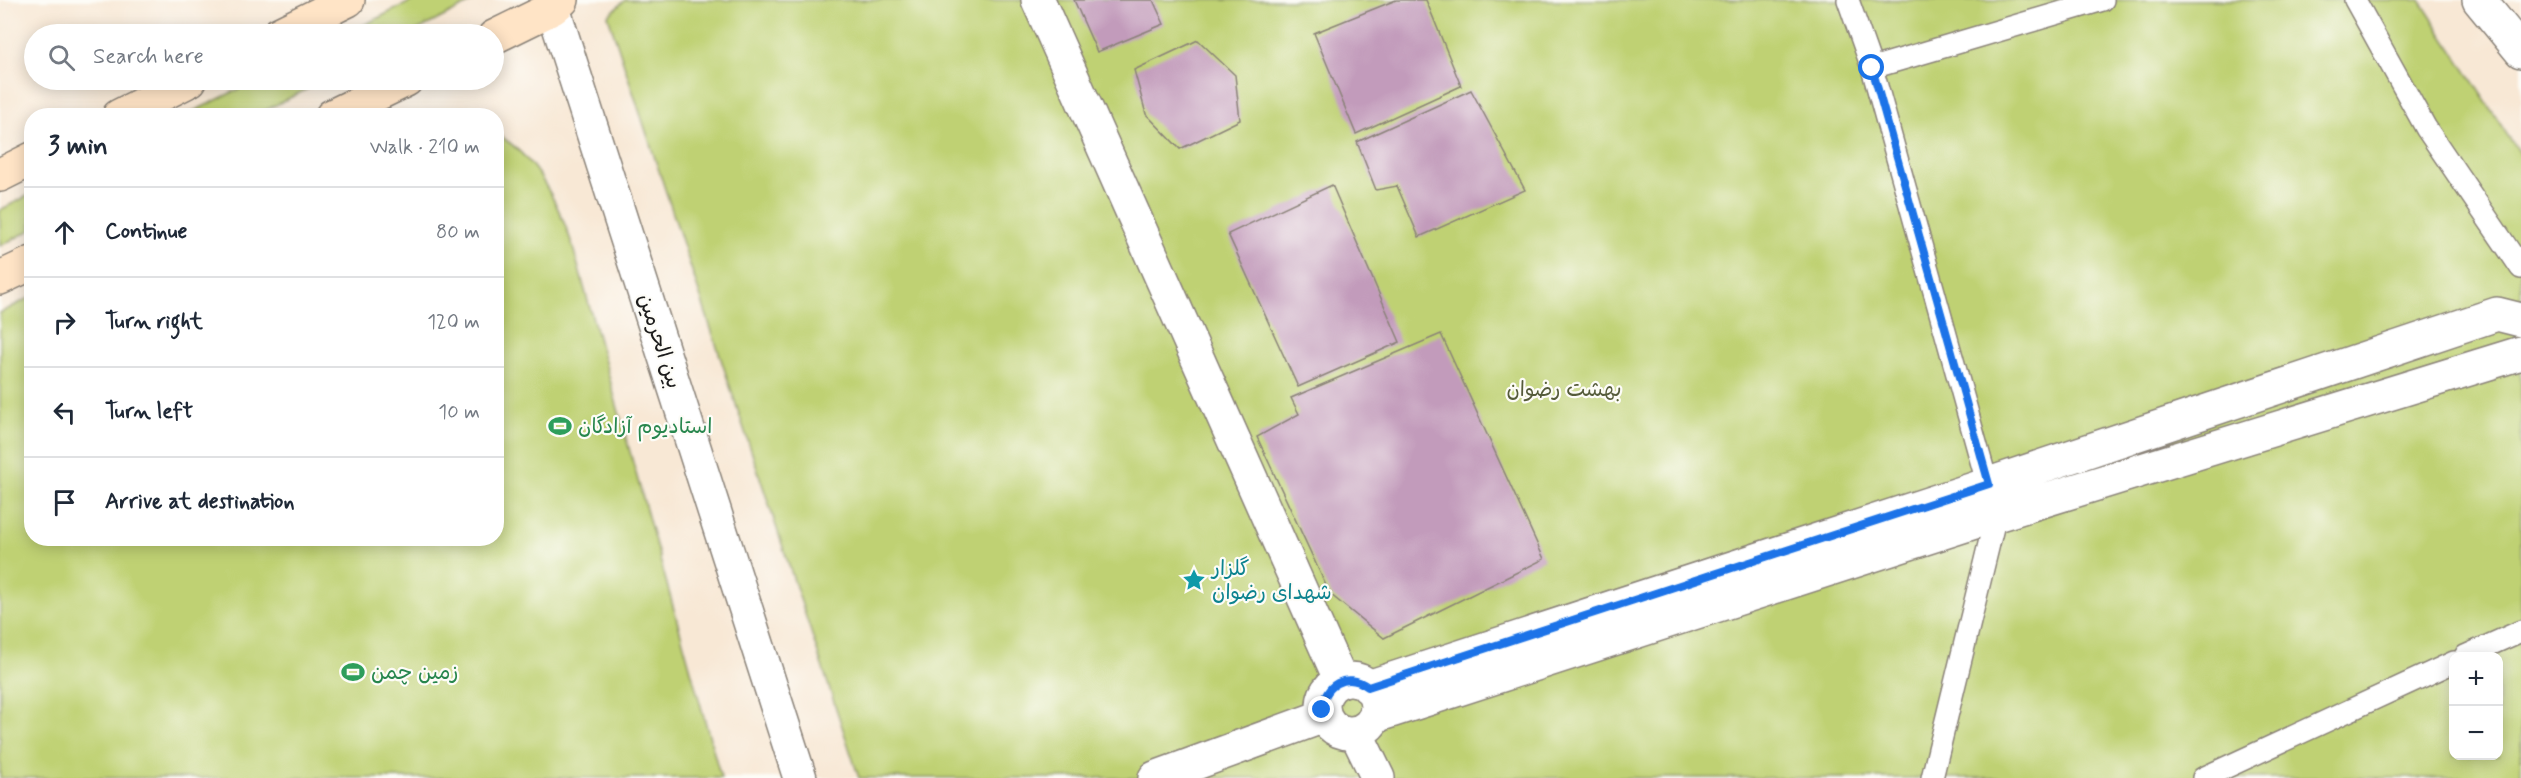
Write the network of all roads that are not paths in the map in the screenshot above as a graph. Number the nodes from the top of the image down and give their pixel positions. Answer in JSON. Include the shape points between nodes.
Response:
{"nodes":[{"id":1,"x":348,"y":0,"type":"edge"},
{"id":2,"x":1038,"y":0,"type":"edge"},
{"id":3,"x":1848,"y":0,"type":"edge"},
{"id":4,"x":2103,"y":0,"type":"edge"},
{"id":5,"x":2355,"y":0,"type":"edge"},
{"id":6,"x":2485,"y":2,"type":"edge"},
{"id":7,"x":557,"y":4,"type":"edge"},
{"id":8,"x":299,"y":24,"type":"edge"},
{"id":9,"x":504,"y":32,"type":"edge"},
{"id":10,"x":2521,"y":51,"type":"edge"},
{"id":11,"x":1872,"y":68,"type":"junction"},
{"id":12,"x":170,"y":90,"type":"edge"},
{"id":13,"x":385,"y":90,"type":"edge"},
{"id":14,"x":135,"y":108,"type":"edge"},
{"id":15,"x":348,"y":108,"type":"edge"},
{"id":16,"x":24,"y":163,"type":"edge"},
{"id":17,"x":0,"y":175,"type":"edge"},
{"id":18,"x":24,"y":267,"type":"edge"},
{"id":19,"x":2521,"y":268,"type":"edge"},
{"id":20,"x":0,"y":278,"type":"edge"},
{"id":21,"x":2521,"y":320,"type":"edge"},
{"id":22,"x":2521,"y":353,"type":"edge"},
{"id":23,"x":1993,"y":500,"type":"junction"},
{"id":24,"x":2521,"y":631,"type":"edge"},
{"id":25,"x":2476,"y":652,"type":"edge"},
{"id":26,"x":2449,"y":664,"type":"edge"},
{"id":27,"x":1360,"y":704,"type":"junction"},
{"id":28,"x":800,"y":778,"type":"edge"},
{"id":29,"x":1155,"y":778,"type":"edge"},
{"id":30,"x":1378,"y":778,"type":"edge"},
{"id":31,"x":1932,"y":778,"type":"edge"},
{"id":32,"x":2203,"y":778,"type":"edge"}],
"edges":[{"from":1,"to":8,"type":"main road"},
{"from":2,"to":27,"type":"street"},
{"from":3,"to":11,"type":"lane"},
{"from":4,"to":11,"type":"lane"},
{"from":5,"to":19,"type":"lane","via":[[2426,128]]},
{"from":6,"to":10,"type":"street"},
{"from":7,"to":9,"type":"main road"},
{"from":7,"to":28,"type":"street","name":"بین الحرمین"},
{"from":11,"to":23,"type":"lane"},
{"from":12,"to":14,"type":"main road"},
{"from":13,"to":15,"type":"main road"},
{"from":16,"to":17,"type":"main road"},
{"from":18,"to":20,"type":"main road"},
{"from":21,"to":23,"type":"street","via":[[2497,314]]},
{"from":22,"to":23,"type":"street"},
{"from":23,"to":27,"type":"street"},
{"from":23,"to":31,"type":"lane"},
{"from":24,"to":25,"type":"lane"},
{"from":26,"to":32,"type":"lane"},
{"from":27,"to":29,"type":"street","via":[[1326,692],[1324,716]]},
{"from":27,"to":30,"type":"street"}]}
